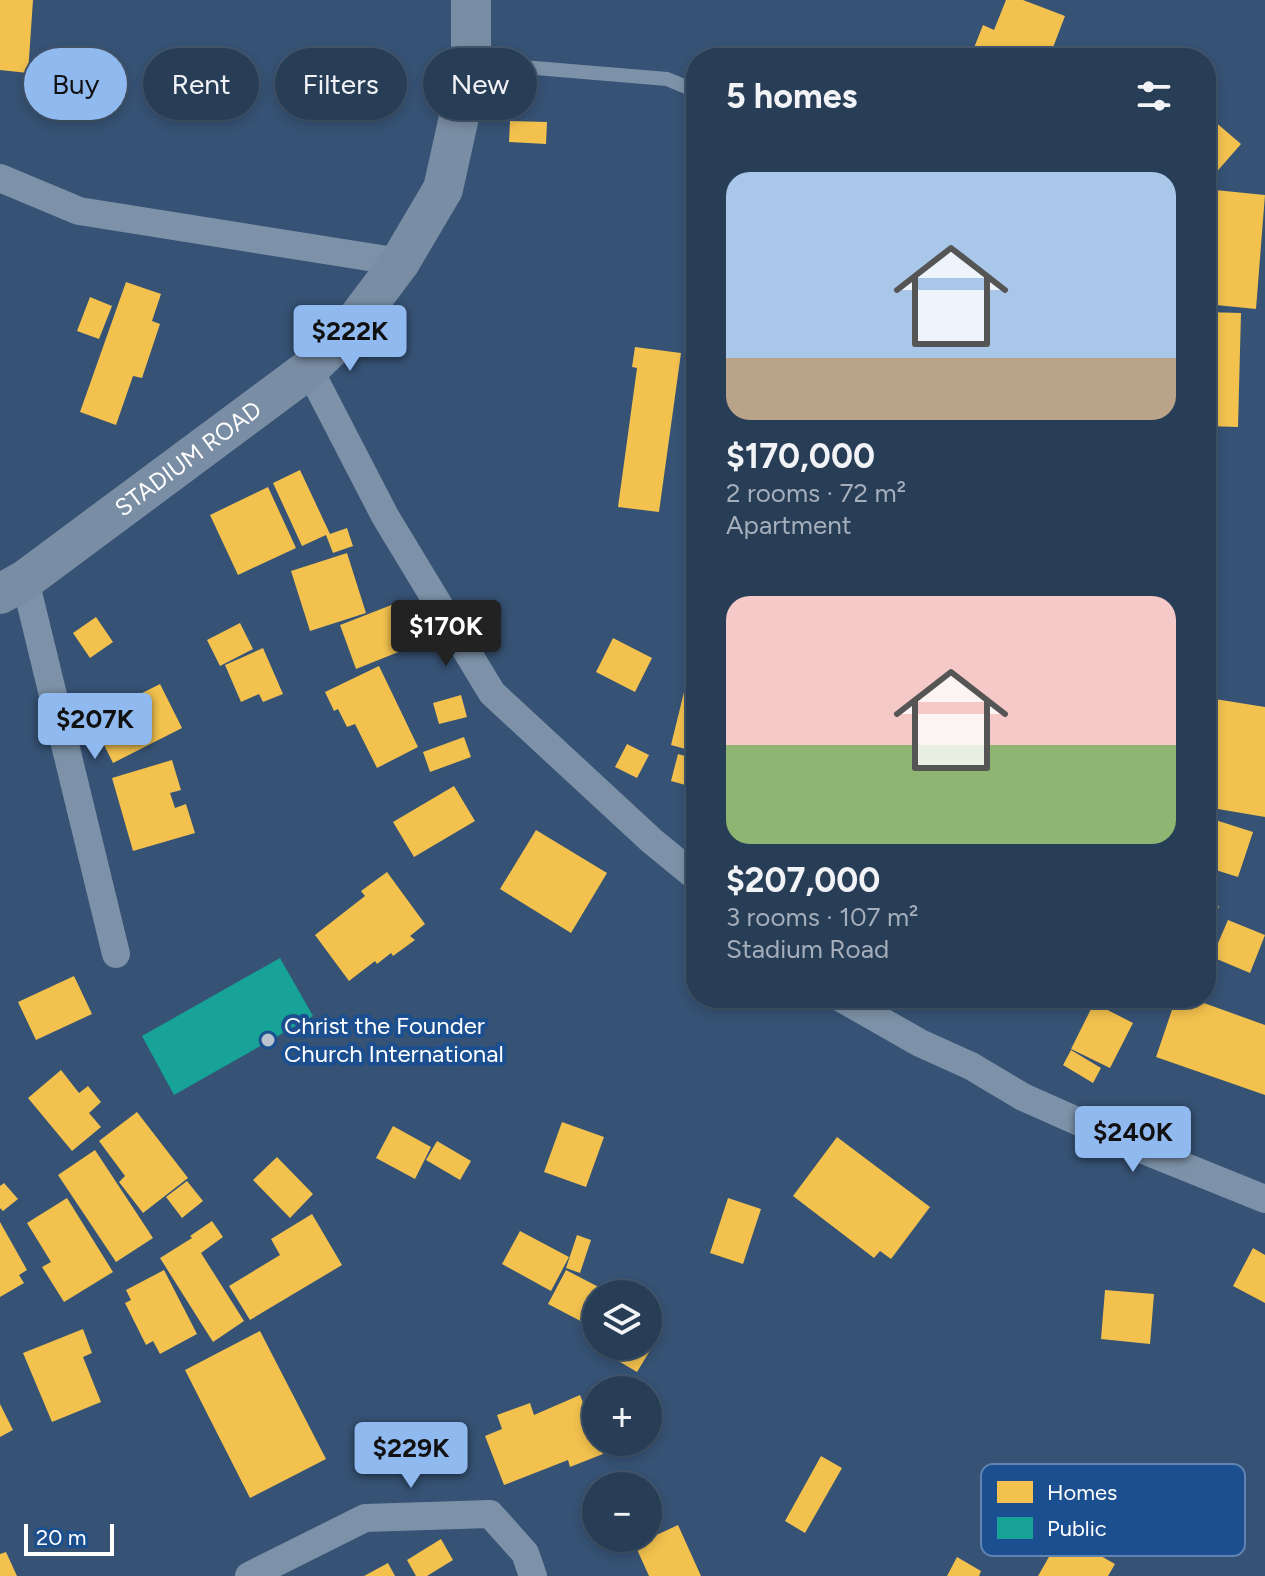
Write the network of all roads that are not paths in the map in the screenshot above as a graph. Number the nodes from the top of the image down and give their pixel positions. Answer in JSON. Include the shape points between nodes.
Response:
{"nodes":[{"id":1,"x":471,"y":0,"type":"edge"},
{"id":2,"x":471,"y":48,"type":"edge"},
{"id":3,"x":537,"y":68,"type":"edge"},
{"id":4,"x":686,"y":87,"type":"edge"},
{"id":5,"x":458,"y":120,"type":"edge"},
{"id":6,"x":0,"y":178,"type":"edge"},
{"id":7,"x":400,"y":262,"type":"junction"},
{"id":8,"x":309,"y":369,"type":"junction"},
{"id":9,"x":12,"y":587,"type":"edge"},
{"id":10,"x":686,"y":869,"type":"edge"},
{"id":11,"x":116,"y":954,"type":"dead end"},
{"id":12,"x":859,"y":1008,"type":"edge"},
{"id":13,"x":1265,"y":1199,"type":"edge"},
{"id":14,"x":249,"y":1576,"type":"edge"},
{"id":15,"x":533,"y":1576,"type":"edge"}],
"edges":[{"from":1,"to":2,"type":"main road","name":"STADIUM ROAD"},
{"from":3,"to":4,"type":"lane","via":[[667,79]]},
{"from":5,"to":7,"type":"main road","name":"STADIUM ROAD","via":[[443,189]]},
{"from":6,"to":7,"type":"street","via":[[79,211]]},
{"from":7,"to":8,"type":"main road","name":"STADIUM ROAD","via":[[349,330]]},
{"from":8,"to":9,"type":"main road","name":"STADIUM ROAD"},
{"from":8,"to":10,"type":"street","via":[[385,516],[492,693]]},
{"from":9,"to":11,"type":"street"},
{"from":12,"to":13,"type":"street","via":[[1023,1097]]},
{"from":14,"to":15,"type":"street","via":[[365,1518],[490,1514],[525,1553]]}]}
